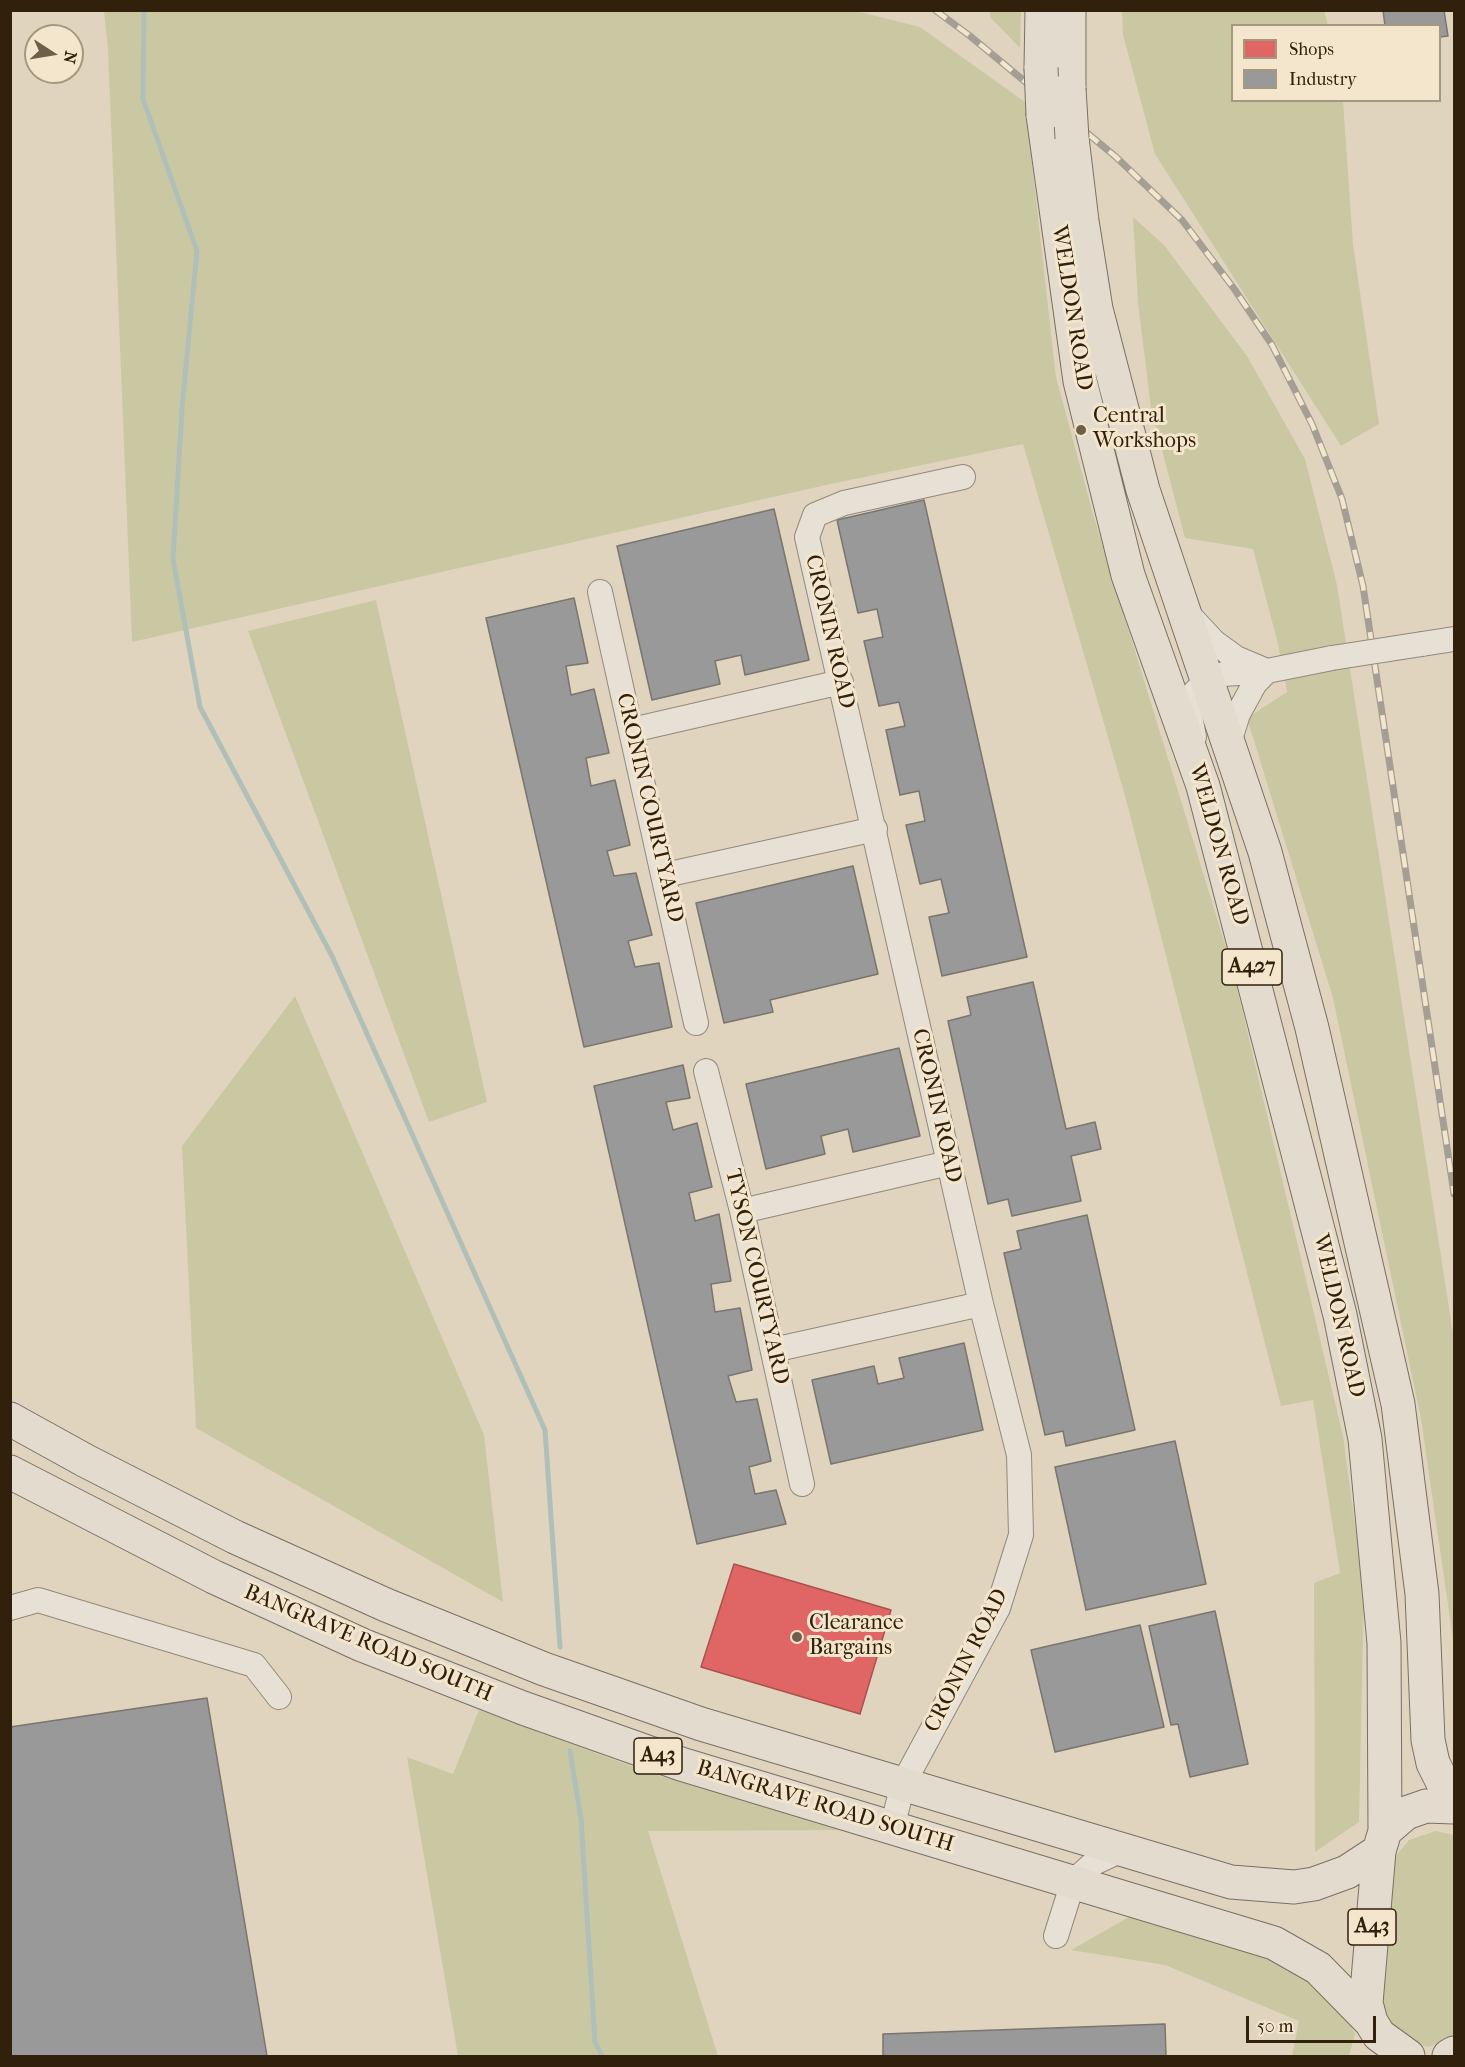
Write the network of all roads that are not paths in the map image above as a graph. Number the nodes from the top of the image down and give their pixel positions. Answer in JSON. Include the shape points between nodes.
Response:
{"nodes":[{"id":1,"x":1042,"y":10,"type":"edge"},
{"id":2,"x":1069,"y":10,"type":"edge"},
{"id":3,"x":963,"y":477,"type":"dead end"},
{"id":4,"x":600,"y":592,"type":"dead end"},
{"id":5,"x":1186,"y":612,"type":"junction"},
{"id":6,"x":1455,"y":639,"type":"edge"},
{"id":7,"x":1267,"y":671,"type":"junction"},
{"id":8,"x":1208,"y":679,"type":"junction"},
{"id":9,"x":841,"y":682,"type":"junction"},
{"id":10,"x":632,"y":730,"type":"junction"},
{"id":11,"x":1229,"y":742,"type":"junction"},
{"id":12,"x":1203,"y":786,"type":"junction"},
{"id":13,"x":875,"y":829,"type":"junction"},
{"id":14,"x":665,"y":875,"type":"junction"},
{"id":15,"x":696,"y":1023,"type":"dead end"},
{"id":16,"x":706,"y":1071,"type":"dead end"},
{"id":17,"x":949,"y":1163,"type":"junction"},
{"id":18,"x":742,"y":1211,"type":"junction"},
{"id":19,"x":981,"y":1304,"type":"junction"},
{"id":20,"x":773,"y":1350,"type":"junction"},
{"id":21,"x":10,"y":1419,"type":"edge"},
{"id":22,"x":10,"y":1472,"type":"edge"},
{"id":23,"x":802,"y":1485,"type":"dead end"},
{"id":24,"x":10,"y":1608,"type":"edge"},
{"id":25,"x":279,"y":1697,"type":"dead end"},
{"id":26,"x":903,"y":1784,"type":"junction"},
{"id":27,"x":1455,"y":1795,"type":"edge"},
{"id":28,"x":1455,"y":1807,"type":"edge"},
{"id":29,"x":892,"y":1828,"type":"junction"},
{"id":30,"x":1382,"y":1841,"type":"junction"},
{"id":31,"x":1124,"y":1850,"type":"junction"},
{"id":32,"x":1073,"y":1882,"type":"junction"},
{"id":33,"x":1056,"y":1936,"type":"dead end"},
{"id":34,"x":1378,"y":2038,"type":"edge"},
{"id":35,"x":1455,"y":2053,"type":"edge"},
{"id":36,"x":1408,"y":2056,"type":"edge"},
{"id":37,"x":1449,"y":2056,"type":"edge"}],
"edges":[{"from":1,"to":12,"type":"highway","name":"WELDON ROAD","number":"A427","bridge":true,"via":[[1042,115],[1080,381],[1128,575]]},
{"from":2,"to":5,"type":"highway","name":"WELDON ROAD","number":"A427","bridge":true,"via":[[1072,138],[1096,309],[1143,490]]},
{"from":3,"to":9,"type":"street","name":"CRONIN ROAD","via":[[844,503],[815,515],[807,537]]},
{"from":4,"to":10,"type":"street","name":"CRONIN COURTYARD"},
{"from":5,"to":7,"type":"street","via":[[1214,642],[1236,658]]},
{"from":5,"to":8,"type":"highway","name":"WELDON ROAD","number":"A427"},
{"from":6,"to":7,"type":"street","bridge":true},
{"from":7,"to":8,"type":"street"},
{"from":7,"to":11,"type":"street","via":[[1255,683],[1238,714]]},
{"from":8,"to":11,"type":"highway","name":"WELDON ROAD","number":"A427"},
{"from":8,"to":12,"type":"street","via":[[1195,692],[1190,710]]},
{"from":9,"to":10,"type":"street"},
{"from":9,"to":13,"type":"street","name":"CRONIN ROAD"},
{"from":10,"to":14,"type":"street","name":"CRONIN COURTYARD"},
{"from":11,"to":27,"type":"highway","name":"WELDON ROAD","number":"A427","via":[[1265,852],[1312,1028],[1398,1404],[1422,1594],[1428,1740],[1433,1763]]},
{"from":12,"to":30,"type":"highway","name":"WELDON ROAD","number":"A427","via":[[1338,1304],[1365,1439],[1384,1643]]},
{"from":13,"to":14,"type":"street"},
{"from":13,"to":17,"type":"street","name":"CRONIN ROAD"},
{"from":14,"to":15,"type":"street","name":"CRONIN COURTYARD"},
{"from":16,"to":18,"type":"street","name":"TYSON COURTYARD"},
{"from":17,"to":18,"type":"street"},
{"from":17,"to":19,"type":"street","name":"CRONIN ROAD"},
{"from":18,"to":20,"type":"street","name":"TYSON COURTYARD"},
{"from":19,"to":20,"type":"street"},
{"from":19,"to":26,"type":"street","name":"CRONIN ROAD","via":[[1019,1455],[1021,1534],[998,1608]]},
{"from":20,"to":23,"type":"street","name":"TYSON COURTYARD"},
{"from":21,"to":26,"type":"highway","name":"BANGRAVE ROAD SOUTH","number":"A43","via":[[235,1537],[386,1605],[544,1669],[701,1724]]},
{"from":22,"to":29,"type":"highway","name":"BANGRAVE ROAD SOUTH","number":"A43","via":[[214,1577],[362,1645],[681,1764]]},
{"from":24,"to":25,"type":"street","via":[[38,1600],[254,1665]]},
{"from":26,"to":29,"type":"street","name":"CRONIN ROAD"},
{"from":26,"to":31,"type":"highway","name":"BANGRAVE ROAD SOUTH","number":"A43"},
{"from":28,"to":30,"type":"highway","number":"A43","via":[[1426,1806],[1407,1813]]},
{"from":29,"to":32,"type":"highway","name":"BANGRAVE ROAD SOUTH","number":"A43"},
{"from":30,"to":31,"type":"highway","name":"BANGRAVE ROAD SOUTH","number":"A43","via":[[1334,1878],[1294,1887],[1231,1882]]},
{"from":30,"to":34,"type":"highway","number":"A43","via":[[1366,1985],[1366,2003]]},
{"from":31,"to":32,"type":"street","via":[[1094,1863]]},
{"from":32,"to":33,"type":"street"},
{"from":32,"to":34,"type":"highway","name":"BANGRAVE ROAD SOUTH","number":"A43","via":[[1274,1943],[1318,1968]]},
{"from":34,"to":36,"type":"highway","number":"A43"},
{"from":35,"to":37,"type":"highway"}]}
